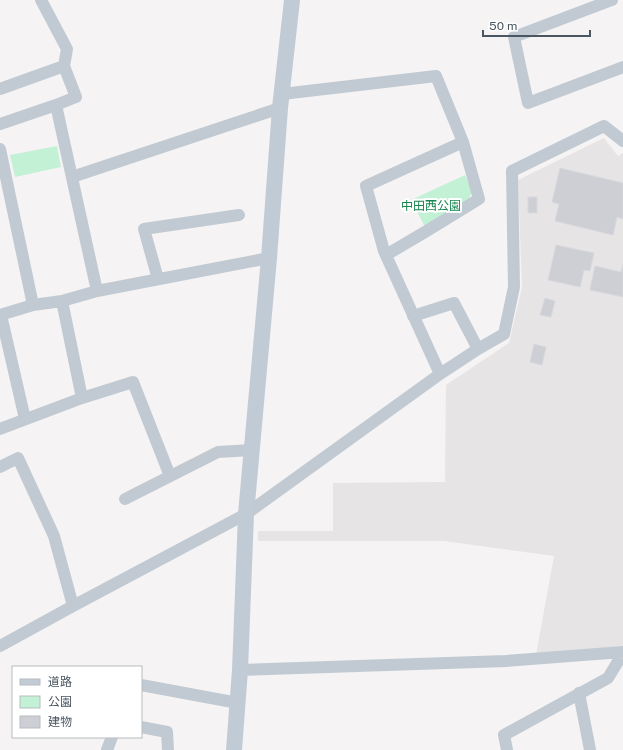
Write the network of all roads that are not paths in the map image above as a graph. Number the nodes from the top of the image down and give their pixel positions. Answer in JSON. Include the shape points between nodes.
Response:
{"nodes":[{"id":1,"x":41,"y":0,"type":"edge"},
{"id":2,"x":292,"y":0,"type":"edge"},
{"id":3,"x":612,"y":0,"type":"edge"},
{"id":4,"x":64,"y":66,"type":"junction"},
{"id":5,"x":623,"y":67,"type":"edge"},
{"id":6,"x":0,"y":89,"type":"edge"},
{"id":7,"x":281,"y":101,"type":"junction"},
{"id":8,"x":56,"y":105,"type":"junction"},
{"id":9,"x":0,"y":124,"type":"edge"},
{"id":10,"x":623,"y":141,"type":"edge"},
{"id":11,"x":463,"y":142,"type":"junction"},
{"id":12,"x":0,"y":150,"type":"edge"},
{"id":13,"x":72,"y":177,"type":"junction"},
{"id":14,"x":239,"y":215,"type":"dead end"},
{"id":15,"x":386,"y":255,"type":"junction"},
{"id":16,"x":270,"y":258,"type":"junction"},
{"id":17,"x":158,"y":279,"type":"junction"},
{"id":18,"x":97,"y":291,"type":"junction"},
{"id":19,"x":62,"y":302,"type":"junction"},
{"id":20,"x":33,"y":305,"type":"junction"},
{"id":21,"x":0,"y":315,"type":"edge"},
{"id":22,"x":414,"y":316,"type":"junction"},
{"id":23,"x":478,"y":349,"type":"junction"},
{"id":24,"x":440,"y":374,"type":"junction"},
{"id":25,"x":82,"y":398,"type":"junction"},
{"id":26,"x":25,"y":419,"type":"junction"},
{"id":27,"x":0,"y":429,"type":"edge"},
{"id":28,"x":252,"y":450,"type":"junction"},
{"id":29,"x":0,"y":467,"type":"edge"},
{"id":30,"x":170,"y":476,"type":"junction"},
{"id":31,"x":125,"y":499,"type":"dead end"},
{"id":32,"x":246,"y":514,"type":"junction"},
{"id":33,"x":73,"y":606,"type":"junction"},
{"id":34,"x":0,"y":646,"type":"edge"},
{"id":35,"x":623,"y":653,"type":"edge"},
{"id":36,"x":240,"y":670,"type":"junction"},
{"id":37,"x":142,"y":685,"type":"edge"},
{"id":38,"x":579,"y":693,"type":"junction"},
{"id":39,"x":238,"y":703,"type":"junction"},
{"id":40,"x":142,"y":727,"type":"edge"},
{"id":41,"x":112,"y":738,"type":"edge"},
{"id":42,"x":107,"y":750,"type":"edge"},
{"id":43,"x":168,"y":750,"type":"edge"},
{"id":44,"x":234,"y":750,"type":"edge"},
{"id":45,"x":507,"y":750,"type":"edge"},
{"id":46,"x":590,"y":750,"type":"edge"}],
"edges":[{"from":1,"to":4,"type":"street","via":[[67,49]]},
{"from":2,"to":7,"type":"street"},
{"from":3,"to":5,"type":"street","via":[[514,37],[528,103]]},
{"from":4,"to":6,"type":"street"},
{"from":4,"to":8,"type":"street","via":[[76,97]]},
{"from":7,"to":11,"type":"street","via":[[436,76]]},
{"from":7,"to":13,"type":"street"},
{"from":7,"to":16,"type":"street"},
{"from":8,"to":9,"type":"street"},
{"from":8,"to":13,"type":"street"},
{"from":10,"to":23,"type":"street","via":[[604,126],[512,171],[514,287],[504,334]]},
{"from":11,"to":15,"type":"street","via":[[479,199]]},
{"from":11,"to":15,"type":"street","via":[[366,186]]},
{"from":12,"to":20,"type":"street"},
{"from":13,"to":18,"type":"street"},
{"from":14,"to":17,"type":"street","via":[[144,229]]},
{"from":15,"to":22,"type":"street"},
{"from":16,"to":17,"type":"street"},
{"from":16,"to":28,"type":"street"},
{"from":17,"to":18,"type":"street"},
{"from":18,"to":19,"type":"street"},
{"from":19,"to":20,"type":"street"},
{"from":19,"to":25,"type":"street"},
{"from":20,"to":21,"type":"street"},
{"from":21,"to":26,"type":"street"},
{"from":22,"to":23,"type":"street","via":[[454,303]]},
{"from":22,"to":24,"type":"street"},
{"from":23,"to":24,"type":"street"},
{"from":24,"to":32,"type":"street"},
{"from":25,"to":26,"type":"street"},
{"from":25,"to":30,"type":"street","via":[[133,382]]},
{"from":26,"to":27,"type":"street"},
{"from":28,"to":30,"type":"street","via":[[218,452]]},
{"from":28,"to":32,"type":"street"},
{"from":29,"to":33,"type":"street","via":[[18,458],[54,536]]},
{"from":30,"to":31,"type":"street"},
{"from":32,"to":33,"type":"street"},
{"from":32,"to":36,"type":"street"},
{"from":33,"to":34,"type":"street"},
{"from":35,"to":36,"type":"street","via":[[506,661]]},
{"from":35,"to":38,"type":"street","via":[[608,678]]},
{"from":36,"to":39,"type":"street"},
{"from":37,"to":39,"type":"street"},
{"from":38,"to":45,"type":"street","via":[[504,735]]},
{"from":38,"to":46,"type":"street"},
{"from":39,"to":44,"type":"street"},
{"from":40,"to":43,"type":"street","via":[[167,732]]},
{"from":41,"to":42,"type":"street"}]}
